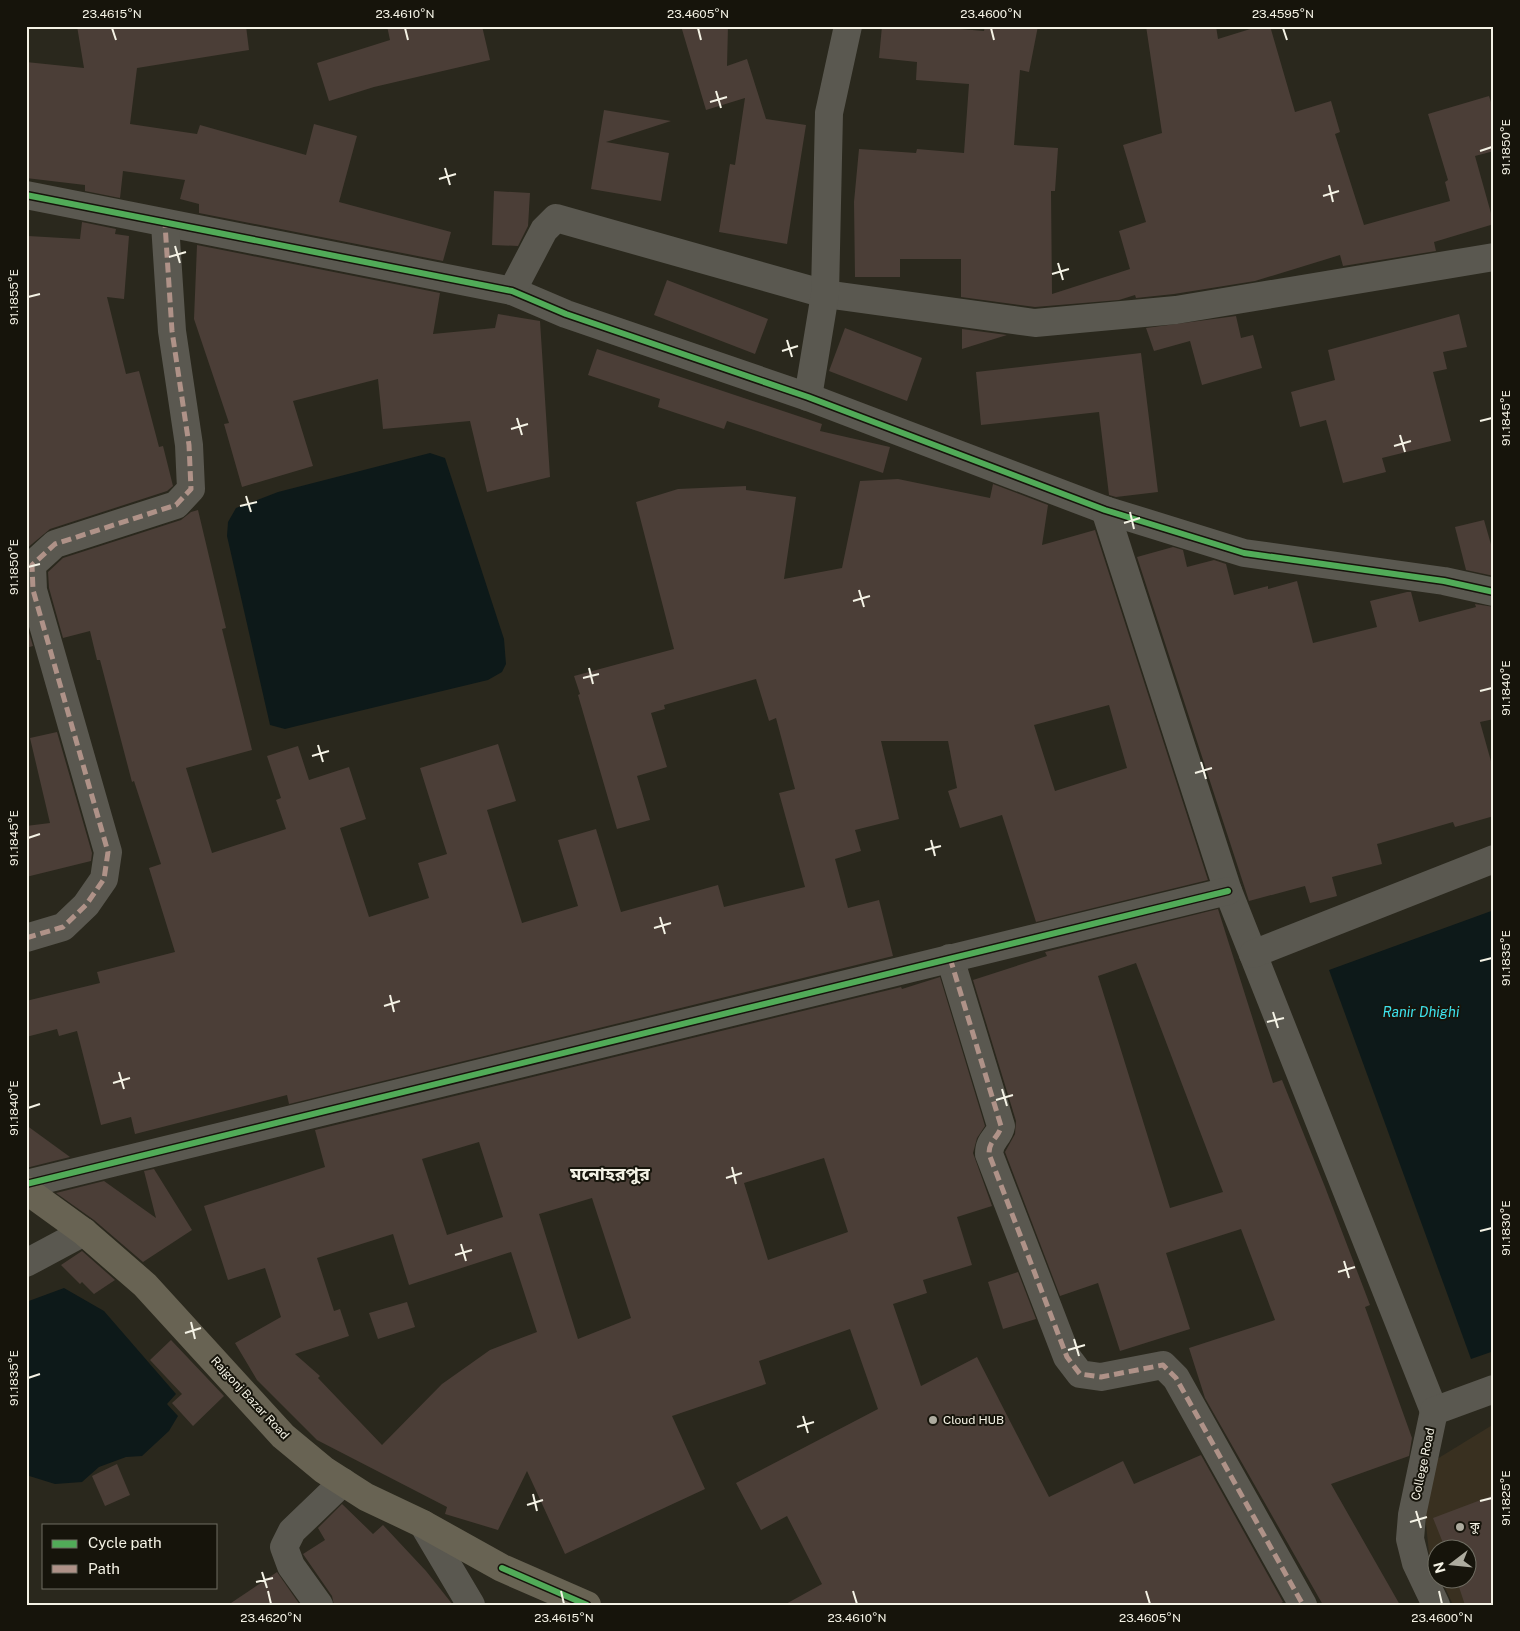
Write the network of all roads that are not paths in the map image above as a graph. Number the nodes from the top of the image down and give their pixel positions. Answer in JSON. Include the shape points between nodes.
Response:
{"nodes":[{"id":1,"x":848,"y":26,"type":"edge"},
{"id":2,"x":26,"y":195,"type":"edge"},
{"id":3,"x":165,"y":224,"type":"junction"},
{"id":4,"x":1494,"y":257,"type":"edge"},
{"id":5,"x":512,"y":291,"type":"junction"},
{"id":6,"x":825,"y":294,"type":"junction"},
{"id":7,"x":808,"y":397,"type":"junction"},
{"id":8,"x":1105,"y":510,"type":"junction"},
{"id":9,"x":1494,"y":592,"type":"edge"},
{"id":10,"x":1494,"y":859,"type":"edge"},
{"id":11,"x":1228,"y":891,"type":"junction"},
{"id":12,"x":26,"y":938,"type":"edge"},
{"id":13,"x":1253,"y":954,"type":"junction"},
{"id":14,"x":950,"y":958,"type":"junction"},
{"id":15,"x":26,"y":1184,"type":"edge"},
{"id":16,"x":26,"y":1190,"type":"edge"},
{"id":17,"x":84,"y":1232,"type":"junction"},
{"id":18,"x":26,"y":1263,"type":"edge"},
{"id":19,"x":1494,"y":1390,"type":"edge"},
{"id":20,"x":1434,"y":1411,"type":"junction"},
{"id":21,"x":343,"y":1482,"type":"junction"},
{"id":22,"x":423,"y":1524,"type":"junction"},
{"id":23,"x":319,"y":1605,"type":"edge"},
{"id":24,"x":471,"y":1605,"type":"edge"},
{"id":25,"x":587,"y":1605,"type":"edge"},
{"id":26,"x":1303,"y":1605,"type":"edge"},
{"id":27,"x":1436,"y":1605,"type":"edge"}],
"edges":[{"from":1,"to":6,"type":"street","via":[[829,113]]},
{"from":2,"to":3,"type":"street"},
{"from":3,"to":5,"type":"street"},
{"from":3,"to":12,"type":"street","via":[[172,331],[189,445],[191,489],[176,506],[55,544],[32,565],[33,590],[108,852],[104,879],[86,905],[63,927]]},
{"from":4,"to":6,"type":"street","via":[[1176,310],[1035,323]]},
{"from":5,"to":6,"type":"street","via":[[544,230],[556,218]]},
{"from":5,"to":7,"type":"street","via":[[566,314]]},
{"from":6,"to":7,"type":"street"},
{"from":7,"to":8,"type":"street"},
{"from":8,"to":9,"type":"street","via":[[1244,554],[1444,581]]},
{"from":8,"to":11,"type":"street"},
{"from":10,"to":13,"type":"street"},
{"from":11,"to":13,"type":"street"},
{"from":11,"to":14,"type":"street"},
{"from":13,"to":20,"type":"street"},
{"from":14,"to":15,"type":"street"},
{"from":14,"to":26,"type":"street","via":[[1001,1126],[989,1144],[989,1154],[1067,1357],[1080,1374],[1101,1377],[1163,1366],[1176,1378]]},
{"from":16,"to":17,"type":"main road","name":"Rajgonj Bazar Road"},
{"from":17,"to":18,"type":"street"},
{"from":17,"to":21,"type":"main road","name":"Rajgonj Bazar Road","via":[[145,1285],[284,1436]]},
{"from":19,"to":20,"type":"street","name":"College Road"},
{"from":20,"to":27,"type":"street","name":"College Road","via":[[1410,1539],[1416,1563]]},
{"from":21,"to":22,"type":"main road","name":"Rajgonj Bazar Road","via":[[366,1497]]},
{"from":21,"to":23,"type":"street","via":[[292,1531],[284,1547],[291,1566]]},
{"from":22,"to":24,"type":"street"},
{"from":22,"to":25,"type":"main road","name":"Rajgonj Bazar Road","via":[[502,1568]]}]}
